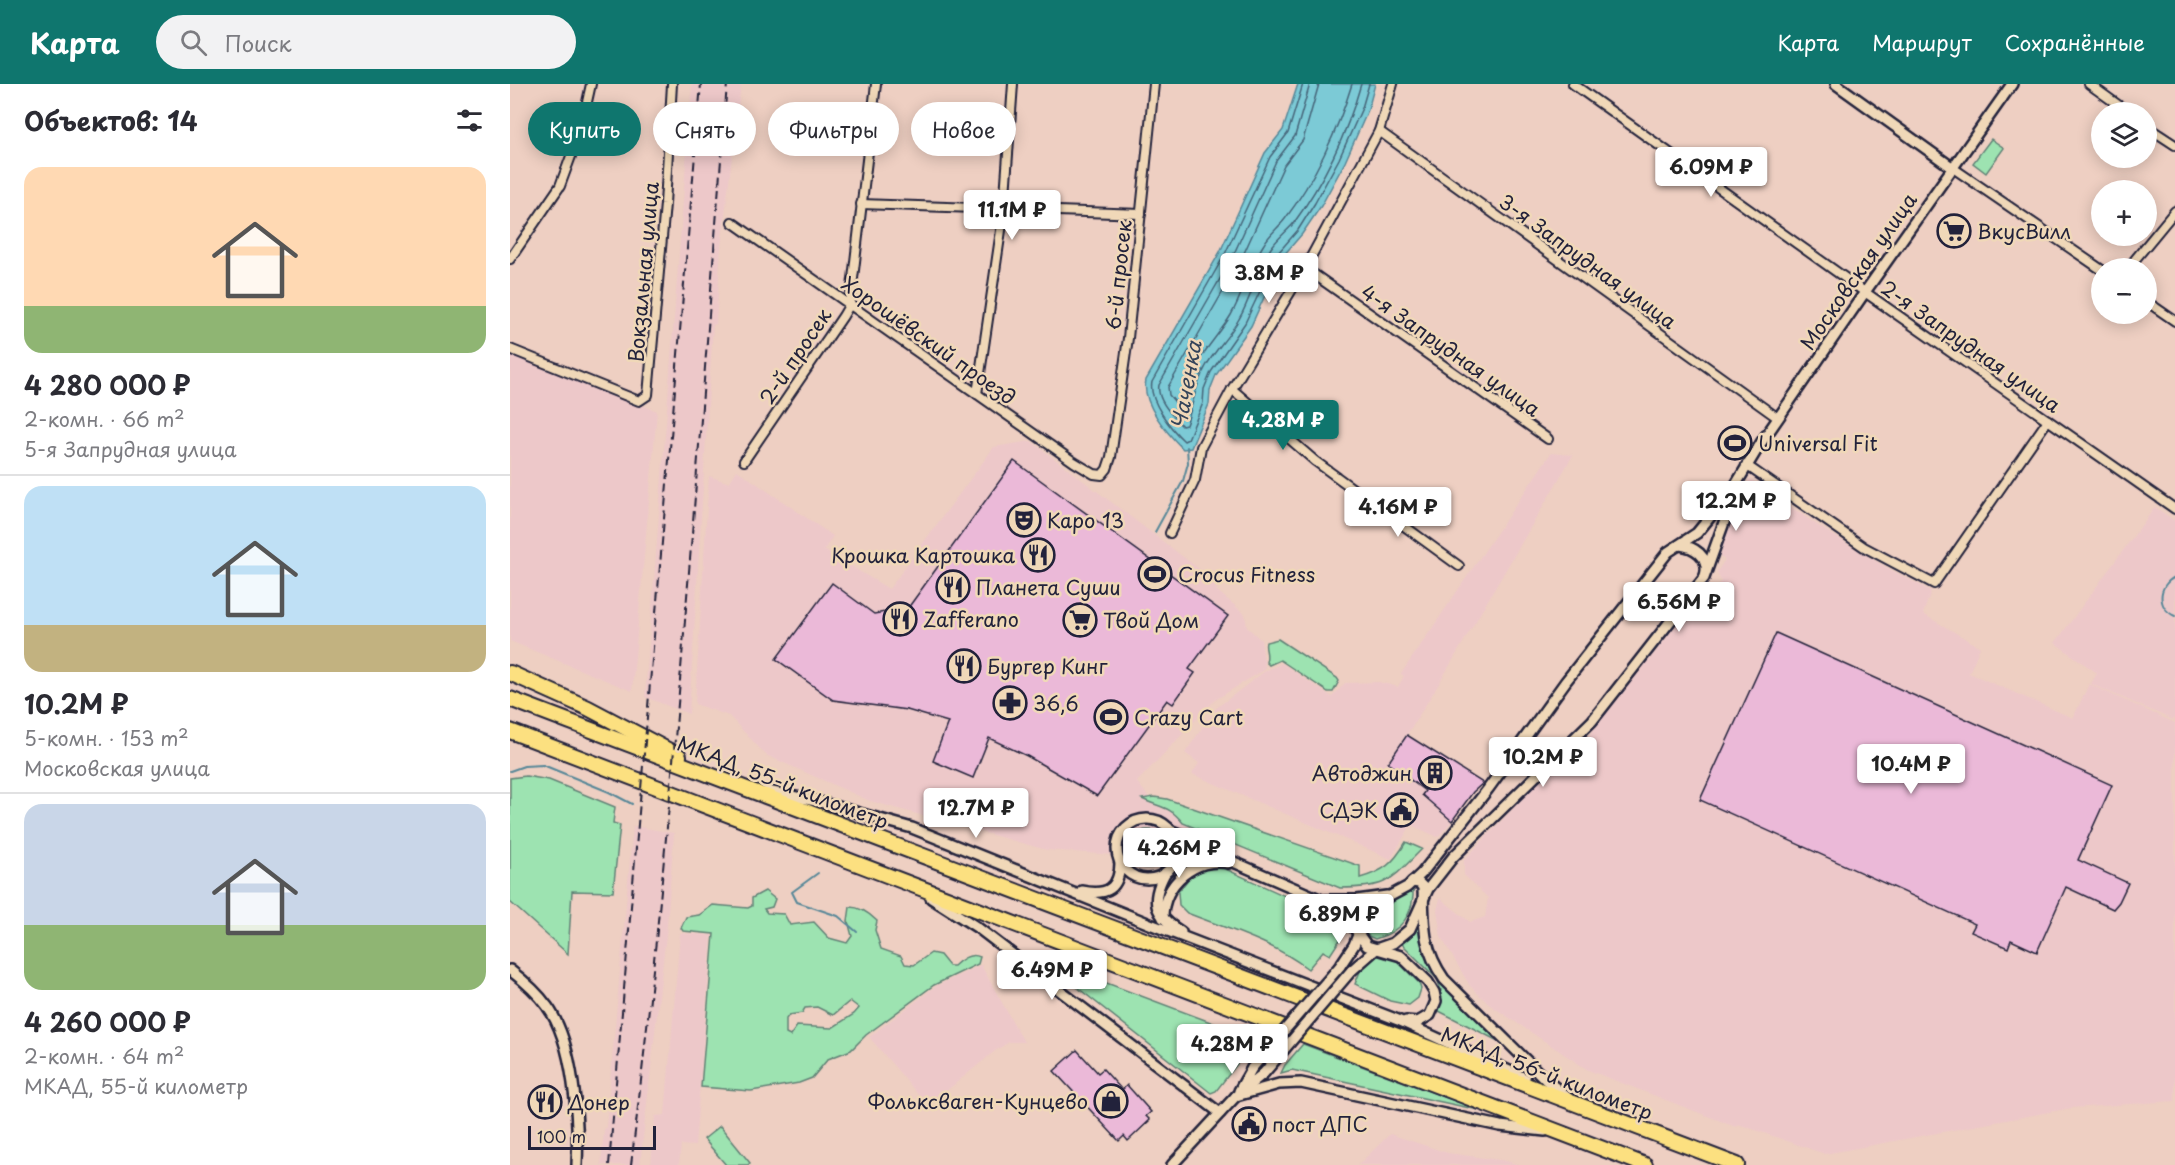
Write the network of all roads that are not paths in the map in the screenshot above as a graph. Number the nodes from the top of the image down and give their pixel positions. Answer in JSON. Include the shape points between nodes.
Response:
{"nodes":[{"id":1,"x":591,"y":84,"type":"edge"},
{"id":2,"x":672,"y":84,"type":"edge"},
{"id":3,"x":876,"y":84,"type":"edge"},
{"id":4,"x":1014,"y":84,"type":"edge"},
{"id":5,"x":1154,"y":84,"type":"edge"},
{"id":6,"x":1393,"y":84,"type":"edge"},
{"id":7,"x":1573,"y":84,"type":"edge"},
{"id":8,"x":1836,"y":84,"type":"edge"},
{"id":9,"x":2012,"y":84,"type":"edge"},
{"id":10,"x":2089,"y":84,"type":"edge"},
{"id":11,"x":2114,"y":102,"type":"edge"},
{"id":12,"x":1379,"y":131,"type":"junction"},
{"id":13,"x":2157,"y":133,"type":"edge"},
{"id":14,"x":2175,"y":145,"type":"edge"},
{"id":15,"x":1953,"y":168,"type":"junction"},
{"id":16,"x":861,"y":204,"type":"junction"},
{"id":17,"x":1004,"y":210,"type":"junction"},
{"id":18,"x":2175,"y":211,"type":"edge"},
{"id":19,"x":1141,"y":214,"type":"junction"},
{"id":20,"x":732,"y":222,"type":"dead end"},
{"id":21,"x":2136,"y":258,"type":"edge"},
{"id":22,"x":510,"y":259,"type":"edge"},
{"id":23,"x":2091,"y":262,"type":"edge"},
{"id":24,"x":1305,"y":268,"type":"junction"},
{"id":25,"x":1864,"y":292,"type":"junction"},
{"id":26,"x":850,"y":304,"type":"junction"},
{"id":27,"x":2157,"y":309,"type":"edge"},
{"id":28,"x":2175,"y":321,"type":"edge"},
{"id":29,"x":510,"y":349,"type":"edge"},
{"id":30,"x":1232,"y":389,"type":"junction"},
{"id":31,"x":977,"y":394,"type":"junction"},
{"id":32,"x":1778,"y":418,"type":"junction"},
{"id":33,"x":2048,"y":420,"type":"junction"},
{"id":34,"x":1548,"y":439,"type":"dead end"},
{"id":35,"x":744,"y":461,"type":"dead end"},
{"id":36,"x":1746,"y":465,"type":"junction"},
{"id":37,"x":1107,"y":469,"type":"joint"},
{"id":38,"x":1738,"y":481,"type":"junction"},
{"id":39,"x":2175,"y":509,"type":"edge"},
{"id":40,"x":1170,"y":533,"type":"dead end"},
{"id":41,"x":1680,"y":545,"type":"junction"},
{"id":42,"x":1459,"y":566,"type":"dead end"},
{"id":43,"x":1706,"y":574,"type":"junction"},
{"id":44,"x":510,"y":673,"type":"edge"},
{"id":45,"x":510,"y":699,"type":"edge"},
{"id":46,"x":510,"y":731,"type":"edge"},
{"id":47,"x":510,"y":739,"type":"edge"},
{"id":48,"x":552,"y":747,"type":"junction"},
{"id":49,"x":717,"y":778,"type":"junction"},
{"id":50,"x":739,"y":786,"type":"junction"},
{"id":51,"x":1172,"y":831,"type":"junction"},
{"id":52,"x":1120,"y":861,"type":"junction"},
{"id":53,"x":1173,"y":865,"type":"junction"},
{"id":54,"x":1242,"y":867,"type":"junction"},
{"id":55,"x":1165,"y":873,"type":"junction"},
{"id":56,"x":892,"y":876,"type":"junction"},
{"id":57,"x":1412,"y":882,"type":"junction"},
{"id":58,"x":1065,"y":888,"type":"junction"},
{"id":59,"x":1392,"y":895,"type":"junction"},
{"id":60,"x":1322,"y":900,"type":"junction"},
{"id":61,"x":1423,"y":902,"type":"junction"},
{"id":62,"x":1163,"y":918,"type":"junction"},
{"id":63,"x":1357,"y":934,"type":"junction"},
{"id":64,"x":1198,"y":943,"type":"junction"},
{"id":65,"x":1376,"y":949,"type":"junction"},
{"id":66,"x":510,"y":970,"type":"edge"},
{"id":67,"x":1344,"y":1017,"type":"joint"},
{"id":68,"x":1398,"y":1020,"type":"junction"},
{"id":69,"x":1252,"y":1068,"type":"junction"},
{"id":70,"x":1253,"y":1083,"type":"junction"},
{"id":71,"x":1266,"y":1087,"type":"junction"},
{"id":72,"x":1236,"y":1096,"type":"junction"},
{"id":73,"x":1567,"y":1097,"type":"junction"},
{"id":74,"x":1593,"y":1112,"type":"junction"},
{"id":75,"x":1220,"y":1113,"type":"junction"},
{"id":76,"x":1558,"y":1132,"type":"junction"},
{"id":77,"x":577,"y":1165,"type":"edge"},
{"id":78,"x":1172,"y":1165,"type":"edge"},
{"id":79,"x":1645,"y":1165,"type":"edge"},
{"id":80,"x":1737,"y":1165,"type":"edge"}],
"edges":[{"from":1,"to":22,"type":"street","via":[[581,129],[560,186]]},
{"from":2,"to":29,"type":"street","name":"Вокзальная улица","via":[[649,390],[644,399],[639,401]]},
{"from":3,"to":16,"type":"street","name":"2-й просек"},
{"from":4,"to":17,"type":"street"},
{"from":5,"to":19,"type":"street","name":"6-й просек"},
{"from":6,"to":12,"type":"street"},
{"from":7,"to":25,"type":"street","name":"2-я Запрудная улица"},
{"from":8,"to":15,"type":"street"},
{"from":9,"to":15,"type":"street","name":"Московская улица"},
{"from":10,"to":11,"type":"street"},
{"from":12,"to":24,"type":"street"},
{"from":12,"to":32,"type":"street","name":"3-я Запрудная улица"},
{"from":13,"to":14,"type":"street"},
{"from":15,"to":23,"type":"street"},
{"from":15,"to":25,"type":"street","name":"Московская улица"},
{"from":16,"to":17,"type":"street"},
{"from":16,"to":26,"type":"street","name":"2-й просек"},
{"from":17,"to":19,"type":"street"},
{"from":17,"to":31,"type":"street"},
{"from":18,"to":21,"type":"street"},
{"from":19,"to":37,"type":"street","name":"6-й просек","via":[[1128,338]]},
{"from":20,"to":26,"type":"street","name":"Хорошёвский проезд"},
{"from":24,"to":30,"type":"street"},
{"from":24,"to":34,"type":"street","name":"4-я Запрудная улица"},
{"from":25,"to":32,"type":"street","name":"Московская улица"},
{"from":25,"to":33,"type":"street","name":"2-я Запрудная улица"},
{"from":26,"to":31,"type":"street","name":"Хорошёвский проезд"},
{"from":26,"to":35,"type":"street","name":"2-й просек"},
{"from":27,"to":28,"type":"street"},
{"from":30,"to":40,"type":"street","via":[[1201,447],[1195,480]]},
{"from":30,"to":42,"type":"street","via":[[1352,490]]},
{"from":31,"to":37,"type":"street","name":"Хорошёвский проезд","via":[[1094,474],[1102,475]]},
{"from":32,"to":36,"type":"street","name":"Московская улица"},
{"from":33,"to":36,"type":"street","via":[[1934,584],[1864,547]]},
{"from":33,"to":39,"type":"street","name":"2-я Запрудная улица"},
{"from":36,"to":38,"type":"street","name":"Московская улица"},
{"from":38,"to":41,"type":"street","name":"Московская улица","via":[[1697,533]]},
{"from":38,"to":43,"type":"street","name":"Московская улица"},
{"from":41,"to":43,"type":"street","via":[[1703,558]]},
{"from":41,"to":57,"type":"street","name":"Московская улица","via":[[1671,548],[1566,681],[1488,789]]},
{"from":43,"to":61,"type":"street","name":"Московская улица","via":[[1592,721],[1453,857],[1435,878]]},
{"from":44,"to":49,"type":"highway","via":[[620,723]]},
{"from":45,"to":49,"type":"highway","name":"МКАД, 55-й километр"},
{"from":46,"to":48,"type":"highway"},
{"from":47,"to":48,"type":"highway"},
{"from":48,"to":56,"type":"highway"},
{"from":49,"to":50,"type":"highway","name":"МКАД, 55-й километр"},
{"from":50,"to":58,"type":"street","via":[[816,801],[912,828]]},
{"from":50,"to":67,"type":"highway","name":"МКАД, 55-й километр"},
{"from":51,"to":52,"type":"street","via":[[1158,820],[1135,821],[1119,838]]},
{"from":51,"to":53,"type":"street","via":[[1178,848]]},
{"from":51,"to":54,"type":"street","via":[[1222,852]]},
{"from":52,"to":55,"type":"street","via":[[1126,871],[1142,879]]},
{"from":52,"to":58,"type":"street","via":[[1117,881],[1104,893]]},
{"from":53,"to":54,"type":"street","via":[[1200,851]]},
{"from":53,"to":55,"type":"street"},
{"from":54,"to":60,"type":"street"},
{"from":54,"to":62,"type":"street","via":[[1211,861],[1194,867],[1172,888]]},
{"from":55,"to":62,"type":"street","via":[[1156,897]]},
{"from":56,"to":75,"type":"street","via":[[978,928]]},
{"from":56,"to":76,"type":"highway"},
{"from":57,"to":59,"type":"street","name":"Московская улица"},
{"from":57,"to":61,"type":"street","via":[[1423,887]]},
{"from":58,"to":64,"type":"street"},
{"from":59,"to":60,"type":"street"},
{"from":59,"to":63,"type":"street","name":"Московская улица","via":[[1366,915]]},
{"from":60,"to":63,"type":"street","via":[[1340,911]]},
{"from":61,"to":65,"type":"street","name":"Московская улица","via":[[1416,920],[1402,937]]},
{"from":61,"to":73,"type":"street","via":[[1426,945],[1444,979]]},
{"from":62,"to":64,"type":"street"},
{"from":63,"to":65,"type":"street","via":[[1367,946]]},
{"from":63,"to":69,"type":"street","name":"Московская улица","bridge":true,"via":[[1340,966]]},
{"from":64,"to":68,"type":"street"},
{"from":65,"to":68,"type":"street","via":[[1392,952],[1408,962],[1434,992],[1436,1001],[1430,1015],[1418,1022]]},
{"from":65,"to":70,"type":"street","name":"Московская улица","bridge":true,"via":[[1351,971]]},
{"from":66,"to":77,"type":"street","via":[[548,1006],[557,1023],[571,1081]]},
{"from":67,"to":74,"type":"highway","name":"МКАД, 56-й километр"},
{"from":68,"to":73,"type":"street"},
{"from":69,"to":70,"type":"street"},
{"from":69,"to":72,"type":"street","name":"Московская улица"},
{"from":70,"to":71,"type":"street"},
{"from":70,"to":72,"type":"street","name":"Московская улица"},
{"from":71,"to":72,"type":"street"},
{"from":71,"to":76,"type":"street","via":[[1301,1083],[1500,1126]]},
{"from":72,"to":75,"type":"street"},
{"from":73,"to":74,"type":"street"},
{"from":74,"to":80,"type":"highway","name":"МКАД, 56-й километр"},
{"from":75,"to":78,"type":"street"},
{"from":76,"to":79,"type":"highway"}]}
